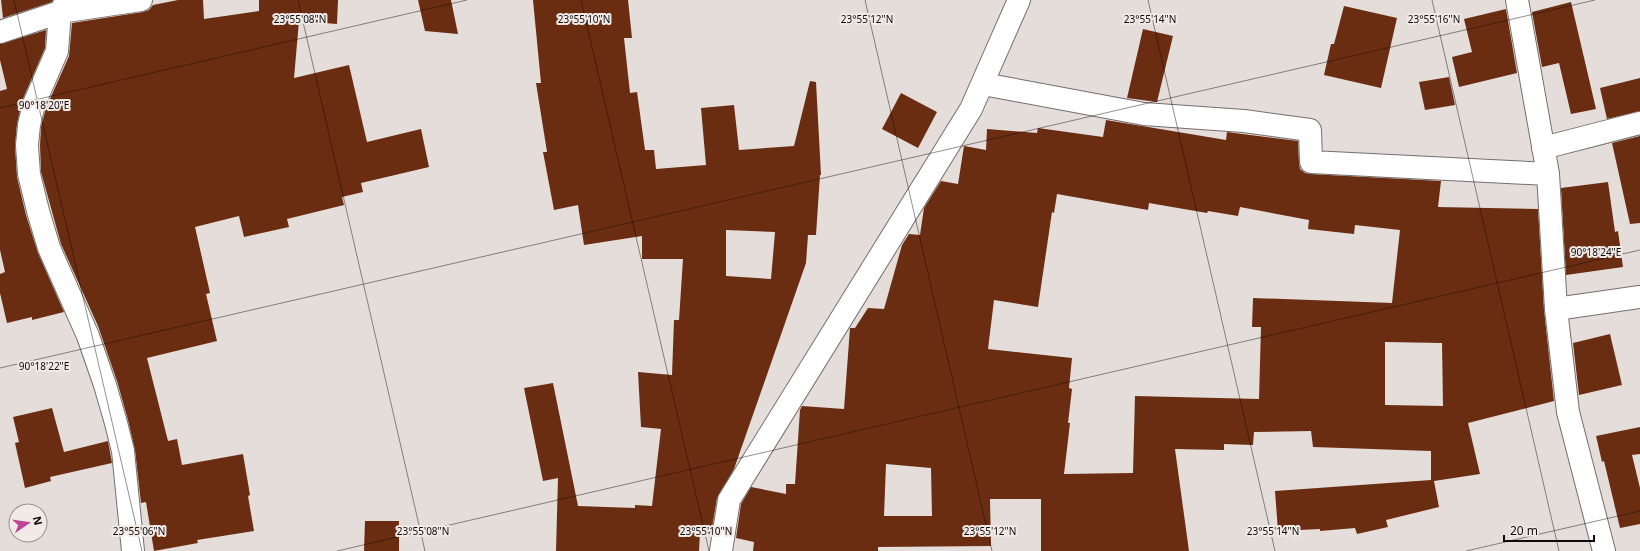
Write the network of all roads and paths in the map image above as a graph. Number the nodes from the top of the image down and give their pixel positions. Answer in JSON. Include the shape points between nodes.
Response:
{"nodes":[{"id":1,"x":141,"y":0,"type":"edge"},
{"id":2,"x":1019,"y":0,"type":"edge"},
{"id":3,"x":1517,"y":0,"type":"edge"},
{"id":4,"x":63,"y":6,"type":"edge"},
{"id":5,"x":0,"y":32,"type":"edge"},
{"id":6,"x":982,"y":84,"type":"junction"},
{"id":7,"x":1640,"y":123,"type":"edge"},
{"id":8,"x":1543,"y":148,"type":"junction"},
{"id":9,"x":1548,"y":174,"type":"junction"},
{"id":10,"x":1640,"y":297,"type":"edge"},
{"id":11,"x":1556,"y":309,"type":"junction"},
{"id":12,"x":133,"y":551,"type":"edge"},
{"id":13,"x":721,"y":551,"type":"edge"},
{"id":14,"x":1604,"y":551,"type":"edge"}],
"edges":[{"from":1,"to":4,"type":"street"},
{"from":2,"to":6,"type":"street"},
{"from":3,"to":8,"type":"street"},
{"from":4,"to":5,"type":"street"},
{"from":4,"to":12,"type":"street","via":[[57,51],[34,104],[29,125],[27,145],[30,174],[49,248],[88,336],[116,423],[123,451]]},
{"from":6,"to":9,"type":"street","via":[[1144,114],[1244,121],[1310,130],[1311,162]]},
{"from":6,"to":13,"type":"street","via":[[972,109],[729,500]]},
{"from":7,"to":8,"type":"street"},
{"from":8,"to":9,"type":"street"},
{"from":9,"to":11,"type":"street"},
{"from":10,"to":11,"type":"street"},
{"from":11,"to":14,"type":"street","via":[[1568,412]]}]}
